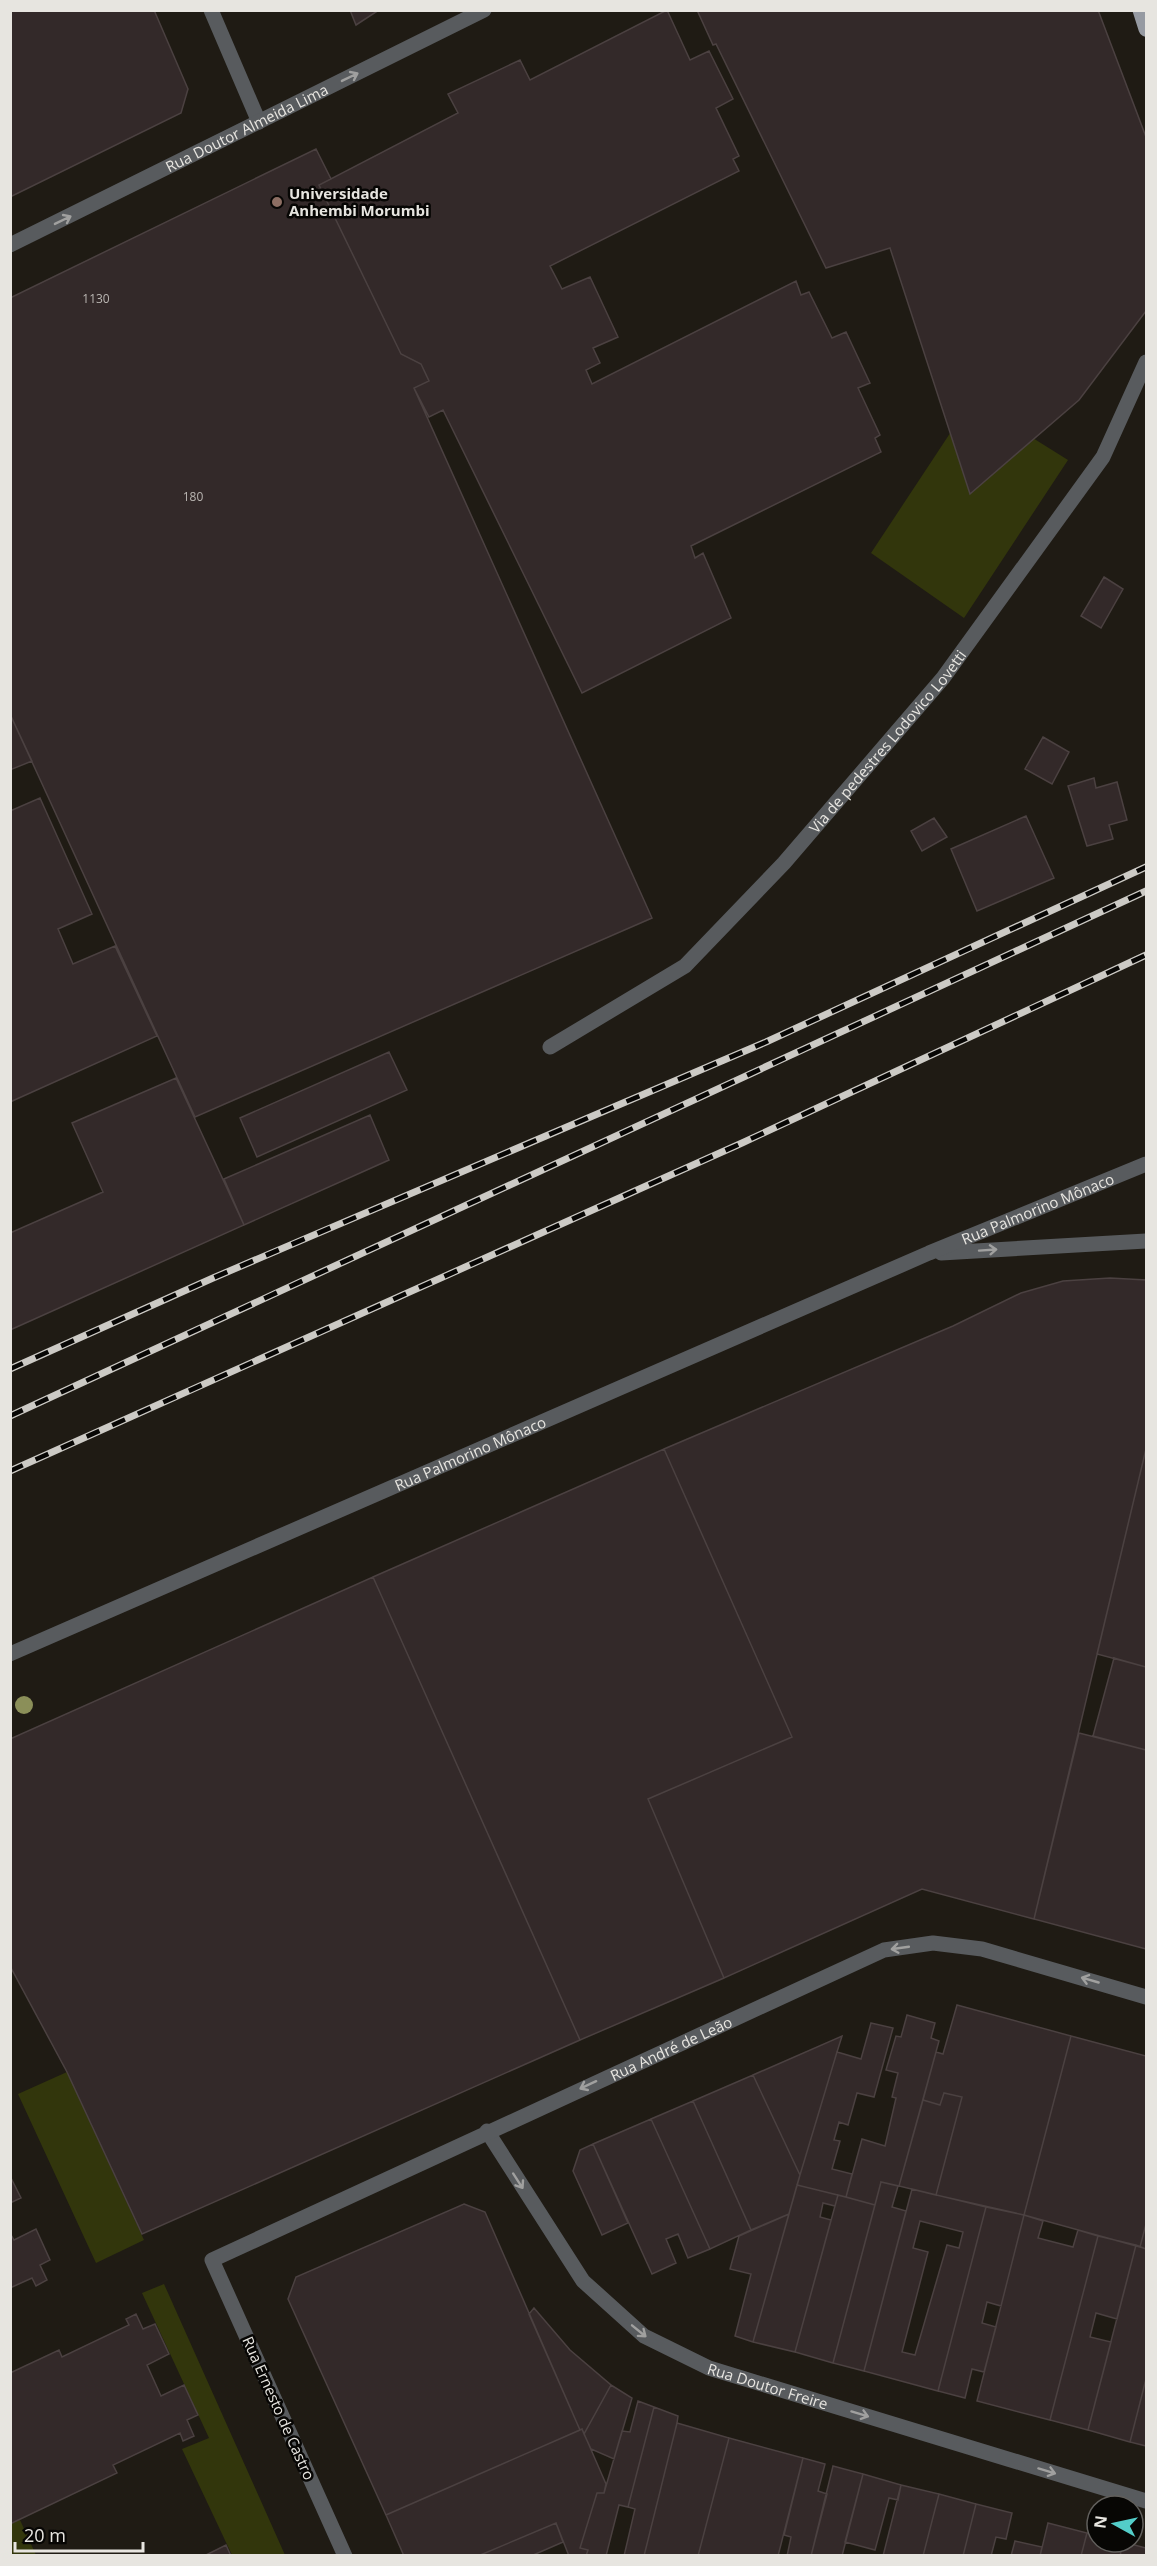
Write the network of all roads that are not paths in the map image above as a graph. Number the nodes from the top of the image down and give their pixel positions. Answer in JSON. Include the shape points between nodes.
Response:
{"nodes":[{"id":1,"x":210,"y":10,"type":"edge"},
{"id":2,"x":484,"y":10,"type":"edge"},
{"id":3,"x":1140,"y":11,"type":"edge"},
{"id":4,"x":1146,"y":29,"type":"edge"},
{"id":5,"x":259,"y":122,"type":"junction"},
{"id":6,"x":10,"y":245,"type":"edge"},
{"id":7,"x":1146,"y":362,"type":"edge"},
{"id":8,"x":550,"y":1047,"type":"dead end"},
{"id":9,"x":1146,"y":1164,"type":"edge"},
{"id":10,"x":1146,"y":1241,"type":"edge"},
{"id":11,"x":929,"y":1253,"type":"junction"},
{"id":12,"x":10,"y":1654,"type":"edge"},
{"id":13,"x":1146,"y":1996,"type":"edge"},
{"id":14,"x":487,"y":2131,"type":"junction"},
{"id":15,"x":212,"y":2260,"type":"joint"},
{"id":16,"x":1146,"y":2501,"type":"edge"},
{"id":17,"x":345,"y":2556,"type":"edge"}],
"edges":[{"from":1,"to":5,"type":"street"},
{"from":5,"to":2,"type":"street","name":"Rua Doutor Almeida Lima","one_way":true},
{"from":3,"to":4,"type":"main road"},
{"from":6,"to":5,"type":"street","name":"Rua Doutor Almeida Lima","one_way":true},
{"from":7,"to":8,"type":"street","name":"Via de pedestres Lodovico Lovetti","via":[[1103,457],[942,678],[784,863],[685,966]]},
{"from":9,"to":11,"type":"street","name":"Rua Palmorino Mônaco"},
{"from":11,"to":10,"type":"street","name":"Rua Palmorino Mônaco","one_way":true},
{"from":11,"to":12,"type":"street","name":"Rua Palmorino Mônaco"},
{"from":13,"to":14,"type":"street","name":"Rua André de Leão","one_way":true,"via":[[982,1949],[933,1943],[884,1950]]},
{"from":14,"to":15,"type":"street","name":"Rua André de Leão"},
{"from":14,"to":16,"type":"street","name":"Rua Doutor Freire","one_way":true,"via":[[583,2281],[644,2336],[709,2368]]},
{"from":15,"to":17,"type":"street","name":"Rua Ernesto de Castro"}]}
